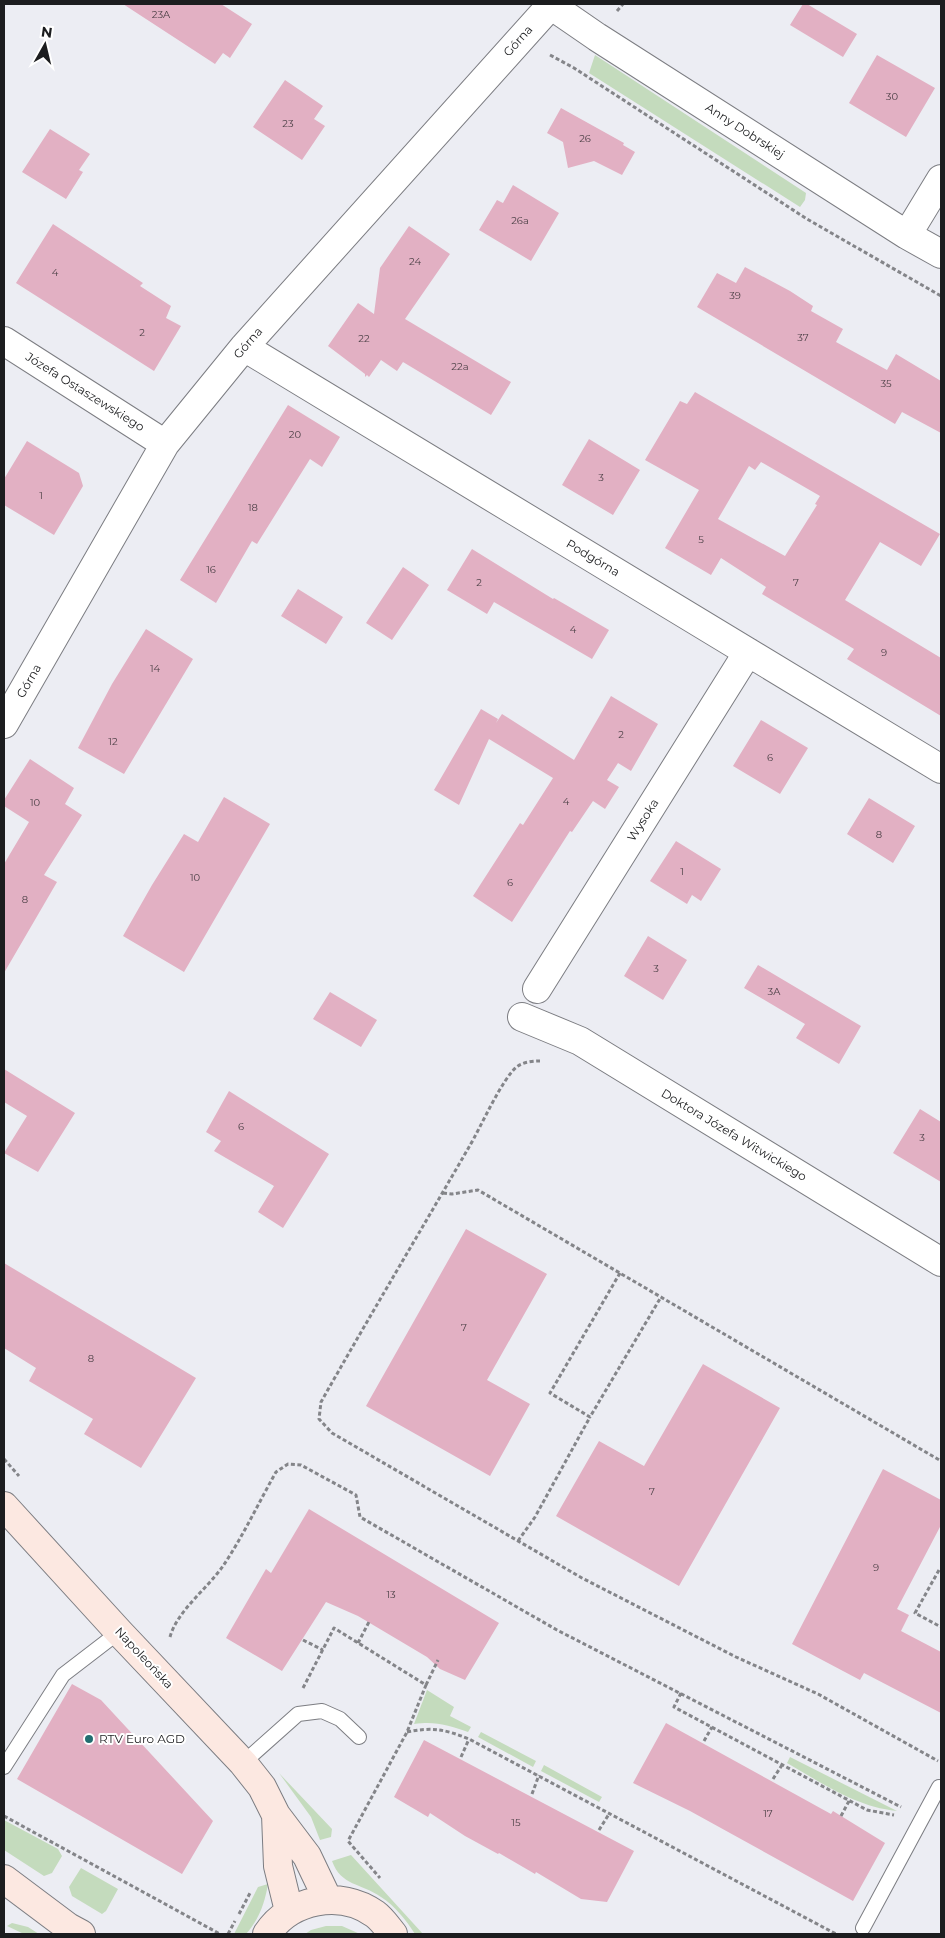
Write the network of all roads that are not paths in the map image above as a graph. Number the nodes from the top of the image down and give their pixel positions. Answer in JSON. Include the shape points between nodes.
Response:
{"nodes":[{"id":1,"x":550,"y":4,"type":"edge"},
{"id":2,"x":941,"y":179,"type":"edge"},
{"id":3,"x":907,"y":235,"type":"junction"},
{"id":4,"x":941,"y":254,"type":"edge"},
{"id":5,"x":4,"y":341,"type":"edge"},
{"id":6,"x":244,"y":347,"type":"junction"},
{"id":7,"x":165,"y":444,"type":"junction"},
{"id":8,"x":748,"y":652,"type":"junction"},
{"id":9,"x":4,"y":724,"type":"edge"},
{"id":10,"x":941,"y":769,"type":"edge"},
{"id":11,"x":537,"y":989,"type":"dead end"},
{"id":12,"x":522,"y":1018,"type":"dead end"},
{"id":13,"x":941,"y":1262,"type":"edge"},
{"id":14,"x":4,"y":1506,"type":"edge"},
{"id":15,"x":120,"y":1632,"type":"junction"},
{"id":16,"x":359,"y":1737,"type":"dead end"},
{"id":17,"x":243,"y":1763,"type":"junction"},
{"id":18,"x":4,"y":1767,"type":"edge"},
{"id":19,"x":939,"y":1787,"type":"dead end"},
{"id":20,"x":276,"y":1815,"type":"junction"},
{"id":21,"x":4,"y":1879,"type":"edge"},
{"id":22,"x":328,"y":1900,"type":"junction"},
{"id":23,"x":289,"y":1911,"type":"junction"},
{"id":24,"x":863,"y":1928,"type":"dead end"},
{"id":25,"x":81,"y":1934,"type":"edge"},
{"id":26,"x":267,"y":1934,"type":"edge"},
{"id":27,"x":393,"y":1934,"type":"edge"}],
"edges":[{"from":1,"to":3,"type":"street","name":"Anny Dobrskiej"},
{"from":1,"to":6,"type":"street","name":"Górna"},
{"from":2,"to":3,"type":"street"},
{"from":3,"to":4,"type":"street","name":"Anny Dobrskiej"},
{"from":5,"to":7,"type":"street","name":"Józefa Ostaszewskiego"},
{"from":6,"to":7,"type":"street","name":"Górna"},
{"from":6,"to":8,"type":"street","name":"Podgórna"},
{"from":7,"to":9,"type":"street","name":"Górna"},
{"from":8,"to":10,"type":"street","name":"Podgórna"},
{"from":8,"to":11,"type":"street","name":"Wysoka"},
{"from":12,"to":13,"type":"street","name":"Doktora Józefa Witwickiego","via":[[580,1041]]},
{"from":14,"to":15,"type":"street","name":"Napoleońska"},
{"from":15,"to":17,"type":"street","name":"Napoleońska"},
{"from":15,"to":18,"type":"lane","via":[[63,1675]]},
{"from":16,"to":17,"type":"lane","via":[[340,1719],[322,1711],[298,1714]]},
{"from":17,"to":20,"type":"street","name":"Napoleońska","via":[[262,1788]]},
{"from":19,"to":24,"type":"lane","via":[[916,1815]]},
{"from":20,"to":22,"type":"street","name":"Napoleońska","via":[[307,1856]]},
{"from":20,"to":23,"type":"street","name":"Napoleońska","via":[[278,1866]]},
{"from":21,"to":25,"type":"street"},
{"from":22,"to":23,"type":"street","via":[[307,1903]]},
{"from":22,"to":27,"type":"street","via":[[353,1903],[375,1915]]},
{"from":23,"to":26,"type":"street"}]}
